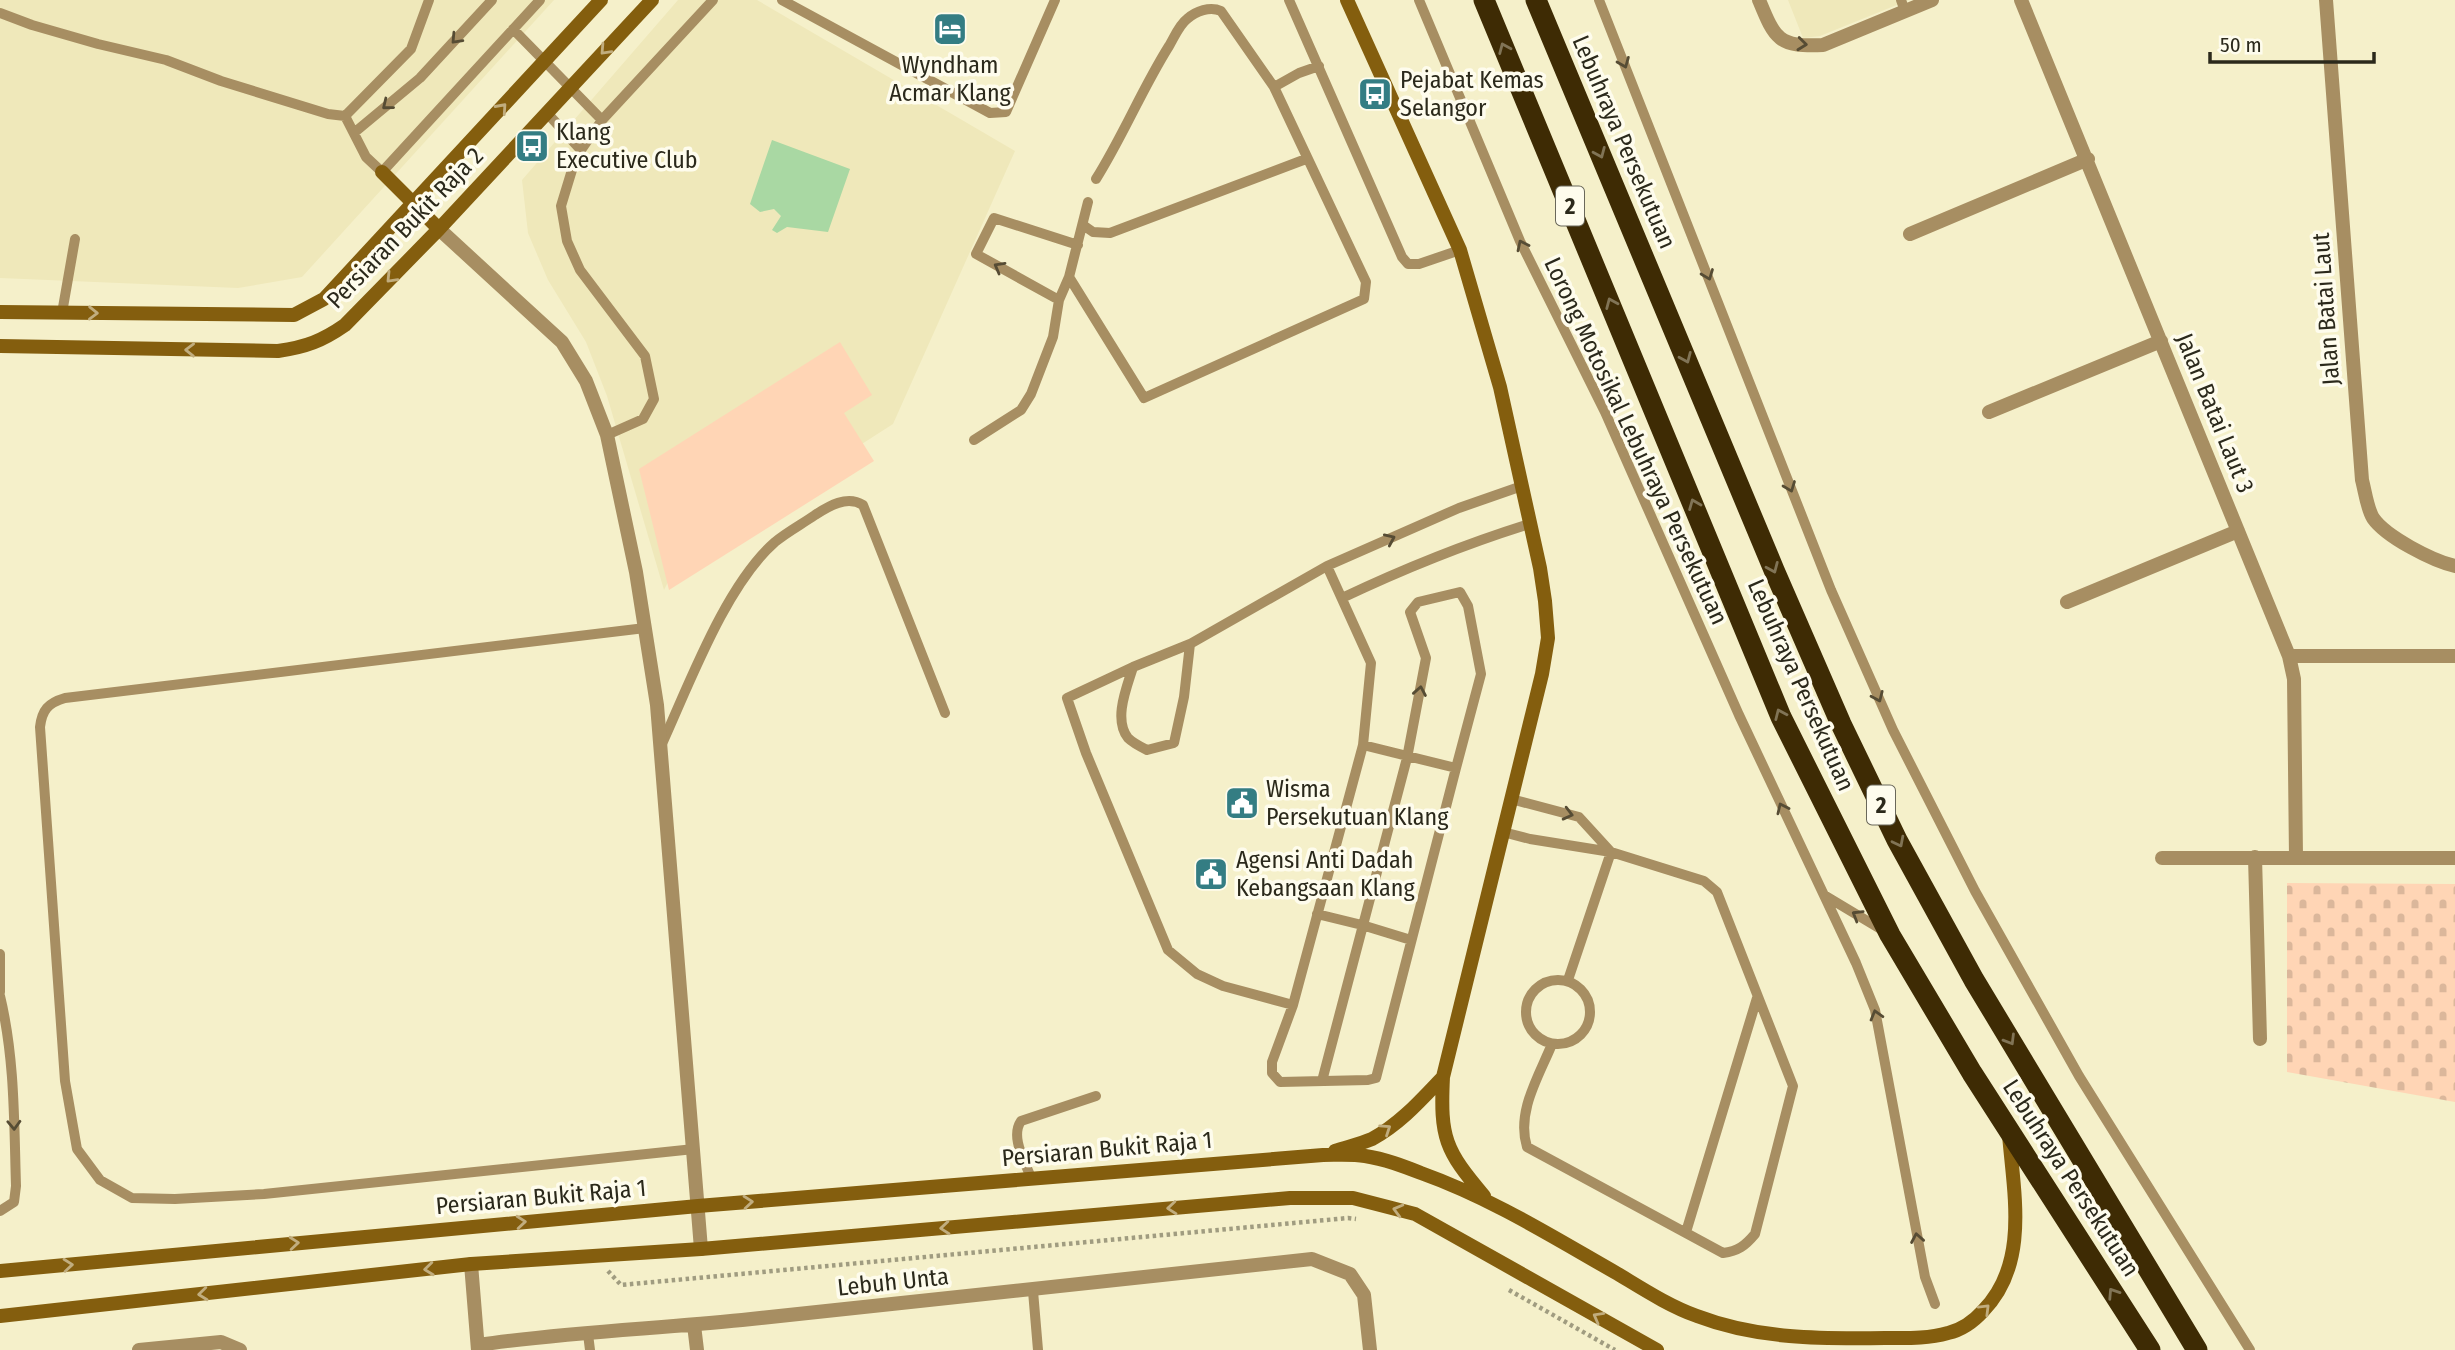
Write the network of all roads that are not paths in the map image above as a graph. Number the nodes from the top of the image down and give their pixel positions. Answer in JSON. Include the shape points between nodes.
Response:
{"nodes":[{"id":1,"x":429,"y":0,"type":"edge"},
{"id":2,"x":492,"y":0,"type":"edge"},
{"id":3,"x":540,"y":0,"type":"edge"},
{"id":4,"x":601,"y":0,"type":"edge"},
{"id":5,"x":652,"y":0,"type":"edge"},
{"id":6,"x":713,"y":0,"type":"edge"},
{"id":7,"x":782,"y":0,"type":"edge"},
{"id":8,"x":1055,"y":0,"type":"edge"},
{"id":9,"x":1289,"y":0,"type":"edge"},
{"id":10,"x":1347,"y":0,"type":"edge"},
{"id":11,"x":1419,"y":0,"type":"edge"},
{"id":12,"x":1484,"y":0,"type":"edge"},
{"id":13,"x":1536,"y":0,"type":"edge"},
{"id":14,"x":1599,"y":0,"type":"edge"},
{"id":15,"x":1759,"y":0,"type":"edge"},
{"id":16,"x":1933,"y":0,"type":"edge"},
{"id":17,"x":2021,"y":0,"type":"edge"},
{"id":18,"x":2326,"y":0,"type":"edge"},
{"id":19,"x":1903,"y":6,"type":"edge"},
{"id":20,"x":0,"y":13,"type":"edge"},
{"id":21,"x":513,"y":29,"type":"junction"},
{"id":22,"x":544,"y":62,"type":"junction"},
{"id":23,"x":1319,"y":66,"type":"junction"},
{"id":24,"x":1274,"y":87,"type":"junction"},
{"id":25,"x":570,"y":88,"type":"junction"},
{"id":26,"x":547,"y":113,"type":"junction"},
{"id":27,"x":345,"y":116,"type":"junction"},
{"id":28,"x":601,"y":120,"type":"junction"},
{"id":29,"x":355,"y":132,"type":"junction"},
{"id":30,"x":581,"y":150,"type":"junction"},
{"id":31,"x":1306,"y":159,"type":"junction"},
{"id":32,"x":2088,"y":159,"type":"junction"},
{"id":33,"x":382,"y":172,"type":"junction"},
{"id":34,"x":1096,"y":179,"type":"dead end"},
{"id":35,"x":1088,"y":202,"type":"dead end"},
{"id":36,"x":413,"y":205,"type":"junction"},
{"id":37,"x":1083,"y":225,"type":"junction"},
{"id":38,"x":439,"y":229,"type":"junction"},
{"id":39,"x":1910,"y":234,"type":"dead end"},
{"id":40,"x":75,"y":239,"type":"dead end"},
{"id":41,"x":1078,"y":245,"type":"junction"},
{"id":42,"x":1460,"y":250,"type":"junction"},
{"id":43,"x":1069,"y":277,"type":"junction"},
{"id":44,"x":1059,"y":300,"type":"junction"},
{"id":45,"x":0,"y":312,"type":"edge"},
{"id":46,"x":62,"y":313,"type":"junction"},
{"id":47,"x":2161,"y":341,"type":"junction"},
{"id":48,"x":0,"y":346,"type":"edge"},
{"id":49,"x":1989,"y":412,"type":"dead end"},
{"id":50,"x":607,"y":435,"type":"junction"},
{"id":51,"x":974,"y":440,"type":"dead end"},
{"id":52,"x":1521,"y":486,"type":"junction"},
{"id":53,"x":1529,"y":524,"type":"junction"},
{"id":54,"x":2238,"y":531,"type":"junction"},
{"id":55,"x":1327,"y":566,"type":"junction"},
{"id":56,"x":2455,"y":566,"type":"edge"},
{"id":57,"x":1342,"y":598,"type":"junction"},
{"id":58,"x":2067,"y":602,"type":"dead end"},
{"id":59,"x":645,"y":628,"type":"junction"},
{"id":60,"x":1189,"y":645,"type":"junction"},
{"id":61,"x":2289,"y":656,"type":"junction"},
{"id":62,"x":2455,"y":656,"type":"edge"},
{"id":63,"x":1133,"y":667,"type":"junction"},
{"id":64,"x":945,"y":713,"type":"dead end"},
{"id":65,"x":1363,"y":745,"type":"junction"},
{"id":66,"x":661,"y":746,"type":"junction"},
{"id":67,"x":1407,"y":758,"type":"junction"},
{"id":68,"x":1456,"y":768,"type":"junction"},
{"id":69,"x":1511,"y":799,"type":"junction"},
{"id":70,"x":1503,"y":832,"type":"junction"},
{"id":71,"x":1611,"y":852,"type":"junction"},
{"id":72,"x":2255,"y":857,"type":"junction"},
{"id":73,"x":2297,"y":857,"type":"junction"},
{"id":74,"x":2162,"y":858,"type":"dead end"},
{"id":75,"x":2455,"y":858,"type":"edge"},
{"id":76,"x":1824,"y":895,"type":"junction"},
{"id":77,"x":1317,"y":914,"type":"junction"},
{"id":78,"x":1362,"y":925,"type":"junction"},
{"id":79,"x":1890,"y":935,"type":"junction"},
{"id":80,"x":1411,"y":940,"type":"junction"},
{"id":81,"x":0,"y":954,"type":"edge"},
{"id":82,"x":1568,"y":980,"type":"junction"},
{"id":83,"x":0,"y":994,"type":"edge"},
{"id":84,"x":1757,"y":998,"type":"junction"},
{"id":85,"x":1293,"y":1005,"type":"junction"},
{"id":86,"x":2260,"y":1039,"type":"dead end"},
{"id":87,"x":1552,"y":1044,"type":"junction"},
{"id":88,"x":1443,"y":1077,"type":"junction"},
{"id":89,"x":1322,"y":1081,"type":"junction"},
{"id":90,"x":1096,"y":1096,"type":"dead end"},
{"id":91,"x":2009,"y":1131,"type":"junction"},
{"id":92,"x":694,"y":1149,"type":"junction"},
{"id":93,"x":1323,"y":1155,"type":"junction"},
{"id":94,"x":1031,"y":1178,"type":"junction"},
{"id":95,"x":1488,"y":1200,"type":"junction"},
{"id":96,"x":698,"y":1206,"type":"junction"},
{"id":97,"x":0,"y":1210,"type":"edge"},
{"id":98,"x":1686,"y":1232,"type":"junction"},
{"id":99,"x":701,"y":1249,"type":"junction"},
{"id":100,"x":471,"y":1264,"type":"junction"},
{"id":101,"x":0,"y":1271,"type":"edge"},
{"id":102,"x":1033,"y":1291,"type":"junction"},
{"id":103,"x":1935,"y":1304,"type":"dead end"},
{"id":104,"x":0,"y":1316,"type":"edge"},
{"id":105,"x":694,"y":1325,"type":"junction"},
{"id":106,"x":589,"y":1334,"type":"junction"},
{"id":107,"x":478,"y":1347,"type":"edge"},
{"id":108,"x":139,"y":1350,"type":"edge"},
{"id":109,"x":240,"y":1350,"type":"edge"},
{"id":110,"x":590,"y":1350,"type":"edge"},
{"id":111,"x":697,"y":1350,"type":"edge"},
{"id":112,"x":1038,"y":1350,"type":"edge"},
{"id":113,"x":1370,"y":1350,"type":"edge"},
{"id":114,"x":1657,"y":1350,"type":"edge"},
{"id":115,"x":2150,"y":1350,"type":"edge"},
{"id":116,"x":2197,"y":1350,"type":"edge"},
{"id":117,"x":2250,"y":1350,"type":"edge"}],
"edges":[{"from":1,"to":27,"type":"lane","via":[[411,49]]},
{"from":2,"to":29,"type":"lane","one_way":true,"via":[[420,78]]},
{"from":3,"to":21,"type":"lane"},
{"from":4,"to":22,"type":"street","name":"Persiaran Bukit Raja 2"},
{"from":5,"to":25,"type":"street","name":"Persiaran Bukit Raja 2","one_way":true},
{"from":6,"to":28,"type":"lane"},
{"from":7,"to":8,"type":"lane","via":[[990,113],[1006,112]]},
{"from":9,"to":23,"type":"lane"},
{"from":10,"to":42,"type":"street"},
{"from":76,"to":11,"type":"lane","name":"Lorong Motosikal Lebuhraya Persekutuan","one_way":true,"via":[[1605,412],[1520,241]]},
{"from":79,"to":12,"type":"highway","name":"Lebuhraya Persekutuan","number":"2","one_way":true,"via":[[1781,717]]},
{"from":13,"to":116,"type":"highway","name":"Lebuhraya Persekutuan","number":"2","one_way":true,"via":[[1774,570],[1897,840],[1974,980]]},
{"from":14,"to":117,"type":"lane","one_way":true,"via":[[1831,590],[1893,730],[1975,891],[2079,1076]]},
{"from":15,"to":19,"type":"street","one_way":true,"via":[[1769,26],[1782,41],[1805,46],[1823,45]]},
{"from":16,"to":19,"type":"street"},
{"from":17,"to":32,"type":"street","name":"Jalan Batai Laut 3"},
{"from":18,"to":56,"type":"street","name":"Jalan Batai Laut","via":[[2362,480],[2373,518],[2403,544]]},
{"from":20,"to":27,"type":"lane"},
{"from":21,"to":22,"type":"lane"},
{"from":21,"to":33,"type":"lane"},
{"from":22,"to":25,"type":"lane"},
{"from":36,"to":22,"type":"street","name":"Persiaran Bukit Raja 2","one_way":true},
{"from":23,"to":24,"type":"lane"},
{"from":23,"to":42,"type":"lane","via":[[1402,257],[1408,264],[1419,264]]},
{"from":24,"to":31,"type":"lane"},
{"from":24,"to":34,"type":"lane","via":[[1221,11],[1202,10],[1185,20],[1159,61]]},
{"from":25,"to":26,"type":"street","name":"Persiaran Bukit Raja 2"},
{"from":25,"to":28,"type":"lane"},
{"from":26,"to":30,"type":"lane"},
{"from":26,"to":38,"type":"street","name":"Persiaran Bukit Raja 2"},
{"from":27,"to":29,"type":"lane"},
{"from":28,"to":30,"type":"lane"},
{"from":29,"to":33,"type":"lane","via":[[366,157]]},
{"from":30,"to":50,"type":"lane","via":[[561,206],[567,241],[580,270],[645,356],[654,398],[643,419]]},
{"from":31,"to":37,"type":"lane","via":[[1110,233],[1093,232]]},
{"from":31,"to":43,"type":"lane","via":[[1366,282],[1364,299],[1144,398]]},
{"from":32,"to":39,"type":"street"},
{"from":32,"to":47,"type":"street","name":"Jalan Batai Laut 3"},
{"from":33,"to":36,"type":"street"},
{"from":35,"to":37,"type":"lane"},
{"from":36,"to":38,"type":"street"},
{"from":46,"to":36,"type":"street","name":"Persiaran Bukit Raja 2","one_way":true,"via":[[294,315],[324,299]]},
{"from":37,"to":41,"type":"lane"},
{"from":38,"to":48,"type":"street","name":"Persiaran Bukit Raja 2","one_way":true,"via":[[345,325],[302,348]]},
{"from":38,"to":50,"type":"street","via":[[562,342],[586,380]]},
{"from":40,"to":46,"type":"lane"},
{"from":41,"to":43,"type":"lane"},
{"from":44,"to":41,"type":"lane","one_way":true,"via":[[976,254],[994,218]]},
{"from":42,"to":52,"type":"street","via":[[1500,387]]},
{"from":43,"to":44,"type":"lane"},
{"from":44,"to":51,"type":"lane","via":[[1053,337],[1031,394],[1021,410]]},
{"from":45,"to":46,"type":"street","name":"Persiaran Bukit Raja 2"},
{"from":47,"to":49,"type":"street"},
{"from":47,"to":54,"type":"street","name":"Jalan Batai Laut 3"},
{"from":50,"to":59,"type":"street"},
{"from":52,"to":53,"type":"street"},
{"from":55,"to":52,"type":"lane","one_way":true},
{"from":53,"to":57,"type":"lane","via":[[1471,542]]},
{"from":53,"to":69,"type":"street","via":[[1540,568],[1548,638]]},
{"from":54,"to":58,"type":"street"},
{"from":54,"to":61,"type":"street","name":"Jalan Batai Laut 3"},
{"from":55,"to":57,"type":"lane"},
{"from":55,"to":60,"type":"lane"},
{"from":57,"to":65,"type":"lane","via":[[1371,663]]},
{"from":59,"to":66,"type":"street"},
{"from":59,"to":92,"type":"lane","via":[[53,701],[40,727],[65,1081],[77,1149],[100,1180],[132,1198],[264,1194]]},
{"from":60,"to":63,"type":"lane"},
{"from":60,"to":63,"type":"lane","via":[[1174,743],[1147,750],[1129,739],[1122,725],[1123,701]]},
{"from":61,"to":62,"type":"street"},
{"from":61,"to":73,"type":"street","name":"Jalan Batai Laut 3","via":[[2294,680]]},
{"from":63,"to":85,"type":"lane","via":[[1067,698],[1168,950],[1197,974],[1223,986]]},
{"from":64,"to":66,"type":"lane","via":[[863,505],[841,502],[776,541],[755,563],[719,620]]},
{"from":65,"to":67,"type":"lane"},
{"from":65,"to":77,"type":"lane"},
{"from":66,"to":92,"type":"street"},
{"from":67,"to":68,"type":"lane"},
{"from":67,"to":68,"type":"lane","one_way":true,"via":[[1426,658],[1410,612],[1418,602],[1460,592],[1468,607],[1481,674]]},
{"from":67,"to":78,"type":"lane"},
{"from":68,"to":80,"type":"lane"},
{"from":69,"to":70,"type":"street"},
{"from":69,"to":71,"type":"lane","one_way":true,"via":[[1579,817]]},
{"from":70,"to":71,"type":"lane"},
{"from":70,"to":88,"type":"street"},
{"from":71,"to":82,"type":"lane"},
{"from":71,"to":84,"type":"lane","via":[[1704,881],[1717,891]]},
{"from":72,"to":73,"type":"street"},
{"from":72,"to":74,"type":"street"},
{"from":72,"to":86,"type":"street"},
{"from":73,"to":75,"type":"street"},
{"from":79,"to":76,"type":"lane","one_way":true},
{"from":103,"to":76,"type":"lane","name":"Lorong Motosikal Lebuhraya Persekutuan","one_way":true,"via":[[1925,1277],[1875,1010]]},
{"from":77,"to":78,"type":"lane"},
{"from":77,"to":85,"type":"lane"},
{"from":78,"to":80,"type":"lane"},
{"from":78,"to":89,"type":"lane"},
{"from":79,"to":91,"type":"highway","name":"Lebuhraya Persekutuan","number":"2"},
{"from":80,"to":89,"type":"lane","via":[[1376,1078]]},
{"from":81,"to":83,"type":"lane"},
{"from":82,"to":87,"type":"lane","via":[[1585,993],[1591,1014],[1588,1025],[1573,1041]]},
{"from":82,"to":87,"type":"lane","via":[[1547,981],[1531,994],[1527,1004],[1528,1025]]},
{"from":83,"to":97,"type":"lane","one_way":true,"via":[[11,1057],[16,1186],[14,1202]]},
{"from":84,"to":98,"type":"lane"},
{"from":84,"to":98,"type":"lane","via":[[1793,1086],[1755,1234],[1736,1252],[1723,1253]]},
{"from":85,"to":89,"type":"lane","via":[[1272,1073],[1280,1082]]},
{"from":87,"to":98,"type":"lane","via":[[1523,1117],[1527,1147]]},
{"from":93,"to":88,"type":"street","one_way":true,"via":[[1370,1140],[1388,1129]]},
{"from":88,"to":95,"type":"street","via":[[1443,1133],[1458,1166]]},
{"from":90,"to":94,"type":"lane","via":[[1021,1121],[1017,1137]]},
{"from":95,"to":91,"type":"street","name":"Persiaran Bukit Raja 1","one_way":true,"via":[[1696,1316],[1786,1337],[1925,1337],[1949,1333],[1979,1316],[2005,1280],[2014,1254],[2016,1219]]},
{"from":115,"to":91,"type":"highway","name":"Lebuhraya Persekutuan","number":"2","one_way":true},
{"from":92,"to":96,"type":"street"},
{"from":93,"to":94,"type":"street","name":"Persiaran Bukit Raja 1"},
{"from":93,"to":95,"type":"street","name":"Persiaran Bukit Raja 1","via":[[1363,1155],[1388,1161]]},
{"from":96,"to":94,"type":"street","name":"Persiaran Bukit Raja 1","one_way":true},
{"from":96,"to":99,"type":"street"},
{"from":101,"to":96,"type":"street","name":"Persiaran Bukit Raja 1","one_way":true},
{"from":99,"to":100,"type":"street"},
{"from":114,"to":99,"type":"street","one_way":true,"via":[[1415,1214],[1353,1198],[1290,1198]]},
{"from":100,"to":104,"type":"street","one_way":true},
{"from":100,"to":107,"type":"street"},
{"from":102,"to":105,"type":"street","name":"Lebuh Unta"},
{"from":102,"to":112,"type":"lane"},
{"from":102,"to":113,"type":"street","name":"Lebuh Unta","via":[[1312,1259],[1350,1274],[1364,1295]]},
{"from":105,"to":106,"type":"street","name":"Lebuh Unta"},
{"from":105,"to":111,"type":"street"},
{"from":106,"to":107,"type":"street","name":"Lebuh Unta"},
{"from":106,"to":110,"type":"lane"},
{"from":108,"to":109,"type":"street","via":[[220,1342]]}]}
